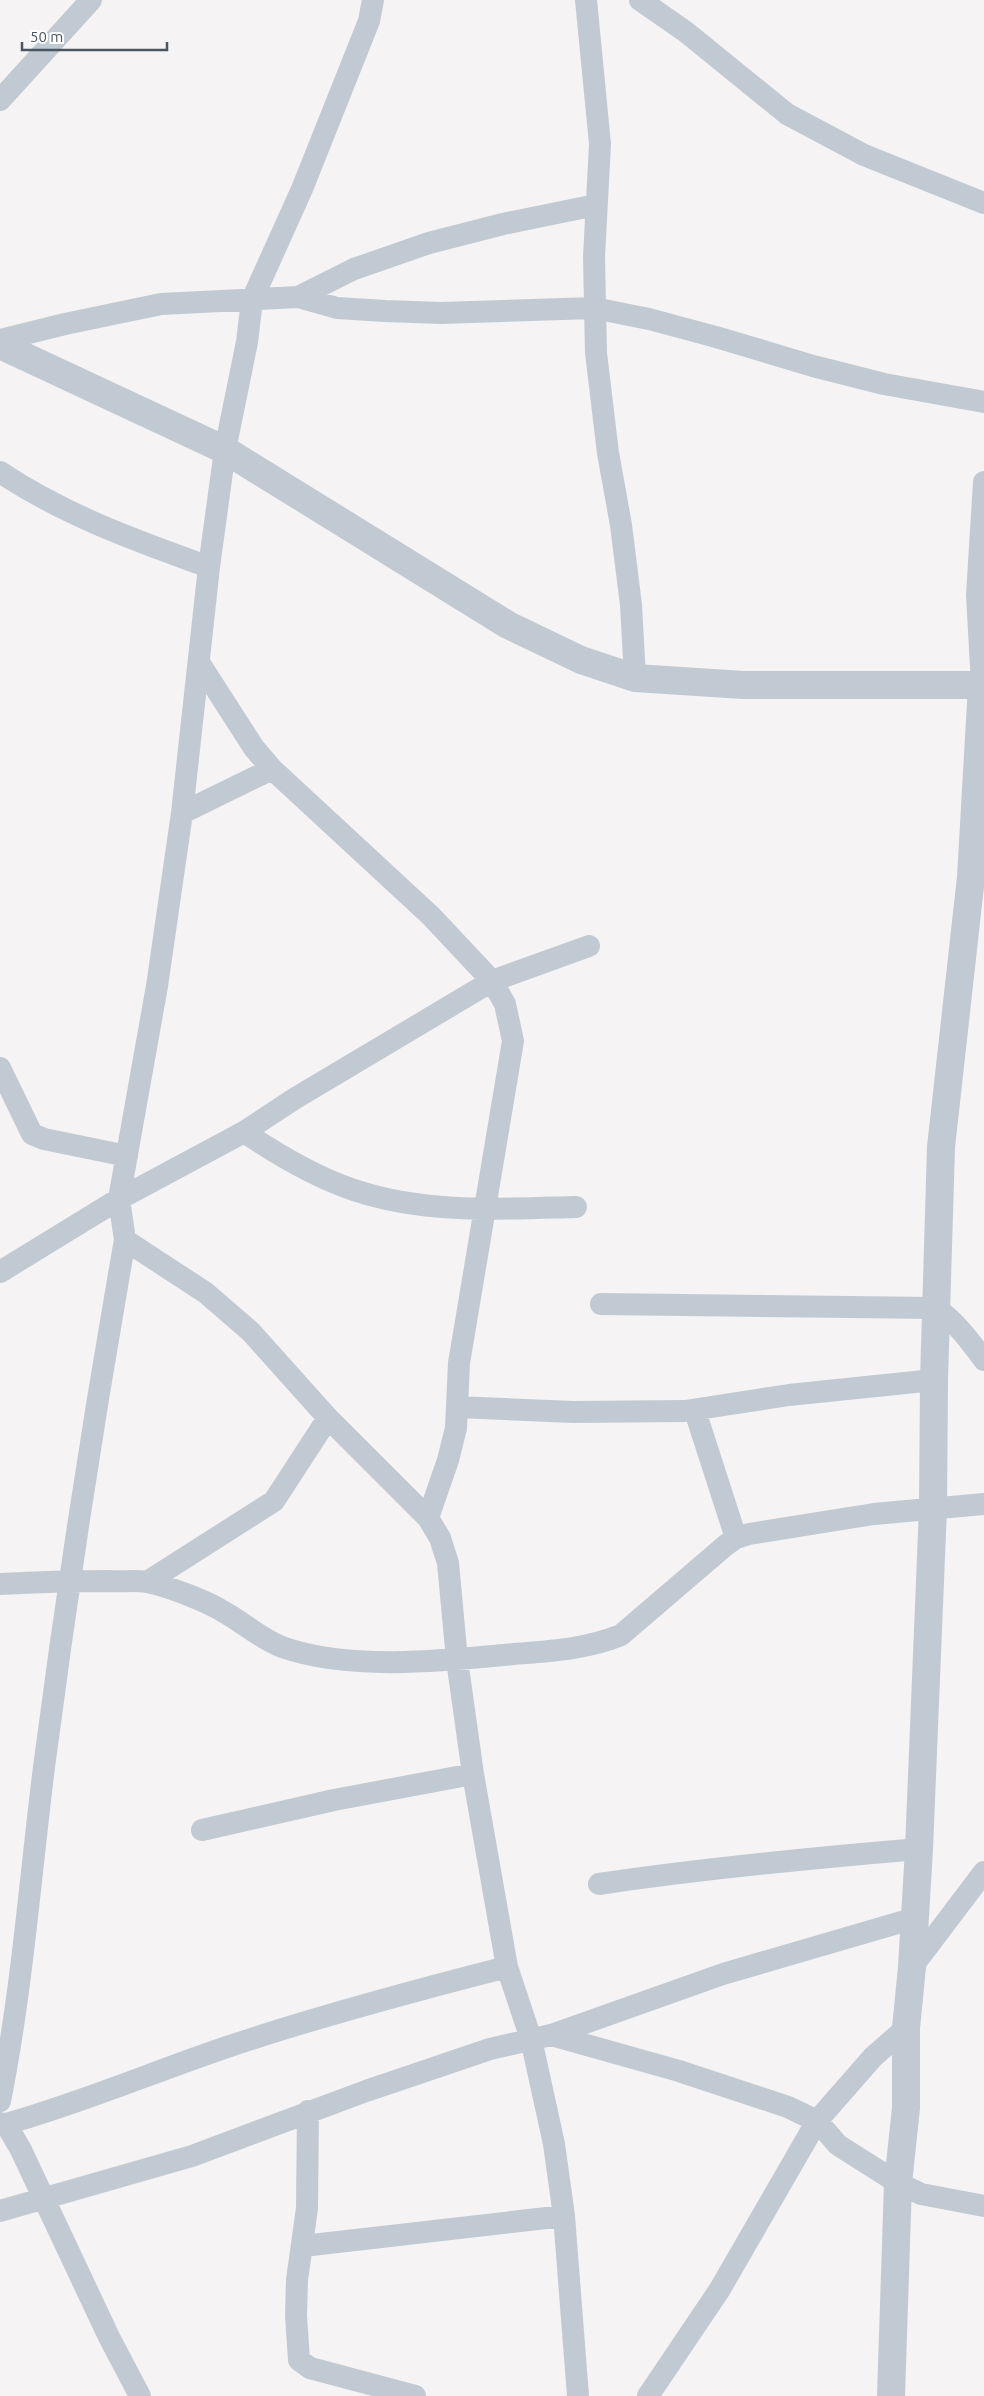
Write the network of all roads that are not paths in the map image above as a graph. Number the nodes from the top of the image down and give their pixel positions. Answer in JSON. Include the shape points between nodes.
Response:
{"nodes":[{"id":1,"x":91,"y":0,"type":"edge"},
{"id":2,"x":373,"y":0,"type":"edge"},
{"id":3,"x":586,"y":0,"type":"edge"},
{"id":4,"x":640,"y":0,"type":"edge"},
{"id":5,"x":0,"y":100,"type":"edge"},
{"id":6,"x":984,"y":203,"type":"edge"},
{"id":7,"x":596,"y":205,"type":"junction"},
{"id":8,"x":298,"y":297,"type":"junction"},
{"id":9,"x":252,"y":300,"type":"junction"},
{"id":10,"x":594,"y":308,"type":"junction"},
{"id":11,"x":0,"y":340,"type":"edge"},
{"id":12,"x":0,"y":345,"type":"edge"},
{"id":13,"x":984,"y":402,"type":"edge"},
{"id":14,"x":225,"y":450,"type":"junction"},
{"id":15,"x":0,"y":472,"type":"edge"},
{"id":16,"x":984,"y":482,"type":"edge"},
{"id":17,"x":209,"y":567,"type":"junction"},
{"id":18,"x":200,"y":664,"type":"junction"},
{"id":19,"x":635,"y":678,"type":"junction"},
{"id":20,"x":983,"y":685,"type":"edge"},
{"id":21,"x":272,"y":770,"type":"junction"},
{"id":22,"x":182,"y":813,"type":"junction"},
{"id":23,"x":589,"y":946,"type":"dead end"},
{"id":24,"x":492,"y":982,"type":"junction"},
{"id":25,"x":0,"y":1068,"type":"edge"},
{"id":26,"x":244,"y":1132,"type":"junction"},
{"id":27,"x":127,"y":1156,"type":"junction"},
{"id":28,"x":119,"y":1199,"type":"junction"},
{"id":29,"x":576,"y":1206,"type":"dead end"},
{"id":30,"x":485,"y":1209,"type":"junction"},
{"id":31,"x":125,"y":1240,"type":"junction"},
{"id":32,"x":0,"y":1272,"type":"edge"},
{"id":33,"x":601,"y":1304,"type":"dead end"},
{"id":34,"x":936,"y":1308,"type":"junction"},
{"id":35,"x":984,"y":1360,"type":"edge"},
{"id":36,"x":934,"y":1380,"type":"junction"},
{"id":37,"x":458,"y":1407,"type":"junction"},
{"id":38,"x":695,"y":1410,"type":"junction"},
{"id":39,"x":328,"y":1418,"type":"junction"},
{"id":40,"x":984,"y":1504,"type":"edge"},
{"id":41,"x":933,"y":1508,"type":"junction"},
{"id":42,"x":428,"y":1518,"type":"junction"},
{"id":43,"x":736,"y":1538,"type":"junction"},
{"id":44,"x":71,"y":1581,"type":"junction"},
{"id":45,"x":147,"y":1582,"type":"junction"},
{"id":46,"x":0,"y":1584,"type":"edge"},
{"id":47,"x":457,"y":1660,"type":"junction"},
{"id":48,"x":473,"y":1774,"type":"junction"},
{"id":49,"x":202,"y":1830,"type":"dead end"},
{"id":50,"x":919,"y":1849,"type":"junction"},
{"id":51,"x":984,"y":1872,"type":"edge"},
{"id":52,"x":598,"y":1884,"type":"dead end"},
{"id":53,"x":915,"y":1918,"type":"junction"},
{"id":54,"x":507,"y":1967,"type":"junction"},
{"id":55,"x":912,"y":1967,"type":"junction"},
{"id":56,"x":906,"y":2028,"type":"junction"},
{"id":57,"x":541,"y":2037,"type":"junction"},
{"id":58,"x":6,"y":2045,"type":"edge"},
{"id":59,"x":0,"y":2101,"type":"edge"},
{"id":60,"x":308,"y":2111,"type":"junction"},
{"id":61,"x":817,"y":2121,"type":"junction"},
{"id":62,"x":3,"y":2124,"type":"edge"},
{"id":63,"x":898,"y":2183,"type":"junction"},
{"id":64,"x":44,"y":2199,"type":"junction"},
{"id":65,"x":984,"y":2206,"type":"edge"},
{"id":66,"x":0,"y":2211,"type":"edge"},
{"id":67,"x":564,"y":2216,"type":"junction"},
{"id":68,"x":303,"y":2246,"type":"junction"},
{"id":69,"x":384,"y":2392,"type":"edge"},
{"id":70,"x":140,"y":2396,"type":"edge"},
{"id":71,"x":415,"y":2396,"type":"edge"},
{"id":72,"x":578,"y":2396,"type":"edge"},
{"id":73,"x":648,"y":2396,"type":"edge"},
{"id":74,"x":891,"y":2396,"type":"edge"}],
"edges":[{"from":1,"to":5,"type":"street"},
{"from":2,"to":9,"type":"street","via":[[369,20],[306,181]]},
{"from":3,"to":7,"type":"street","via":[[600,144]]},
{"from":4,"to":6,"type":"street","via":[[686,32],[787,114],[864,155]]},
{"from":7,"to":8,"type":"street","via":[[429,243],[354,269]]},
{"from":7,"to":10,"type":"street"},
{"from":8,"to":9,"type":"street"},
{"from":8,"to":10,"type":"street","via":[[337,308],[385,311],[441,313]]},
{"from":9,"to":11,"type":"street","via":[[161,304]]},
{"from":9,"to":14,"type":"street","via":[[247,342]]},
{"from":10,"to":13,"type":"street","via":[[649,319],[884,384]]},
{"from":10,"to":19,"type":"street","via":[[608,453],[631,605]]},
{"from":12,"to":14,"type":"street"},
{"from":14,"to":17,"type":"street"},
{"from":14,"to":19,"type":"street","via":[[508,625],[581,660]]},
{"from":15,"to":17,"type":"street","via":[[73,514],[143,544]]},
{"from":16,"to":20,"type":"street","via":[[977,595]]},
{"from":17,"to":18,"type":"street"},
{"from":18,"to":21,"type":"street","via":[[254,748]]},
{"from":18,"to":22,"type":"street"},
{"from":19,"to":20,"type":"street","via":[[743,685]]},
{"from":20,"to":34,"type":"street","via":[[971,877],[941,1147]]},
{"from":21,"to":22,"type":"street"},
{"from":21,"to":24,"type":"street","via":[[431,916]]},
{"from":22,"to":27,"type":"street","via":[[157,986]]},
{"from":23,"to":24,"type":"street"},
{"from":24,"to":26,"type":"street"},
{"from":24,"to":30,"type":"street","via":[[505,1004],[513,1041]]},
{"from":25,"to":27,"type":"street","via":[[32,1134],[44,1140]]},
{"from":26,"to":28,"type":"street"},
{"from":26,"to":30,"type":"street","via":[[311,1172],[354,1190],[432,1206]]},
{"from":27,"to":28,"type":"street"},
{"from":28,"to":31,"type":"street"},
{"from":28,"to":32,"type":"street"},
{"from":29,"to":30,"type":"street"},
{"from":30,"to":37,"type":"street","via":[[459,1363]]},
{"from":31,"to":39,"type":"street","via":[[225,1308],[251,1332]]},
{"from":31,"to":44,"type":"street"},
{"from":33,"to":34,"type":"street"},
{"from":34,"to":35,"type":"street","via":[[963,1332]]},
{"from":34,"to":36,"type":"street"},
{"from":36,"to":38,"type":"street","via":[[789,1395]]},
{"from":36,"to":41,"type":"street"},
{"from":37,"to":38,"type":"street","via":[[573,1412]]},
{"from":37,"to":42,"type":"street","via":[[448,1460]]},
{"from":38,"to":43,"type":"street"},
{"from":39,"to":42,"type":"street"},
{"from":39,"to":45,"type":"street","via":[[274,1501]]},
{"from":40,"to":41,"type":"street"},
{"from":41,"to":43,"type":"street","via":[[783,1527]]},
{"from":41,"to":50,"type":"street"},
{"from":42,"to":47,"type":"street","via":[[440,1538],[448,1563]]},
{"from":43,"to":47,"type":"street","via":[[621,1635],[601,1644]]},
{"from":44,"to":45,"type":"street"},
{"from":44,"to":46,"type":"street"},
{"from":44,"to":58,"type":"street"},
{"from":45,"to":47,"type":"street","via":[[223,1611],[284,1648],[360,1661]]},
{"from":47,"to":48,"type":"street"},
{"from":48,"to":49,"type":"street","via":[[334,1800]]},
{"from":48,"to":54,"type":"street"},
{"from":50,"to":52,"type":"street","via":[[785,1861]]},
{"from":50,"to":53,"type":"street"},
{"from":51,"to":55,"type":"street"},
{"from":53,"to":55,"type":"street"},
{"from":53,"to":57,"type":"street","via":[[723,1974]]},
{"from":54,"to":57,"type":"street"},
{"from":54,"to":62,"type":"street","via":[[368,2002],[226,2047],[76,2103]]},
{"from":55,"to":56,"type":"street"},
{"from":56,"to":61,"type":"street","via":[[873,2058]]},
{"from":56,"to":63,"type":"street","via":[[906,2108]]},
{"from":57,"to":60,"type":"street","via":[[490,2050]]},
{"from":57,"to":61,"type":"street","via":[[733,2088],[788,2106]]},
{"from":57,"to":67,"type":"street"},
{"from":58,"to":59,"type":"street"},
{"from":60,"to":64,"type":"street","via":[[192,2156]]},
{"from":60,"to":68,"type":"street","via":[[307,2208]]},
{"from":61,"to":63,"type":"street","via":[[838,2144]]},
{"from":61,"to":73,"type":"street","via":[[720,2289]]},
{"from":62,"to":64,"type":"street"},
{"from":63,"to":65,"type":"street","via":[[922,2194]]},
{"from":63,"to":74,"type":"street"},
{"from":64,"to":66,"type":"street"},
{"from":64,"to":70,"type":"street"},
{"from":67,"to":68,"type":"street"},
{"from":67,"to":72,"type":"street"},
{"from":68,"to":69,"type":"street","via":[[297,2280],[296,2344],[299,2360],[310,2368]]},
{"from":69,"to":71,"type":"street"}]}
